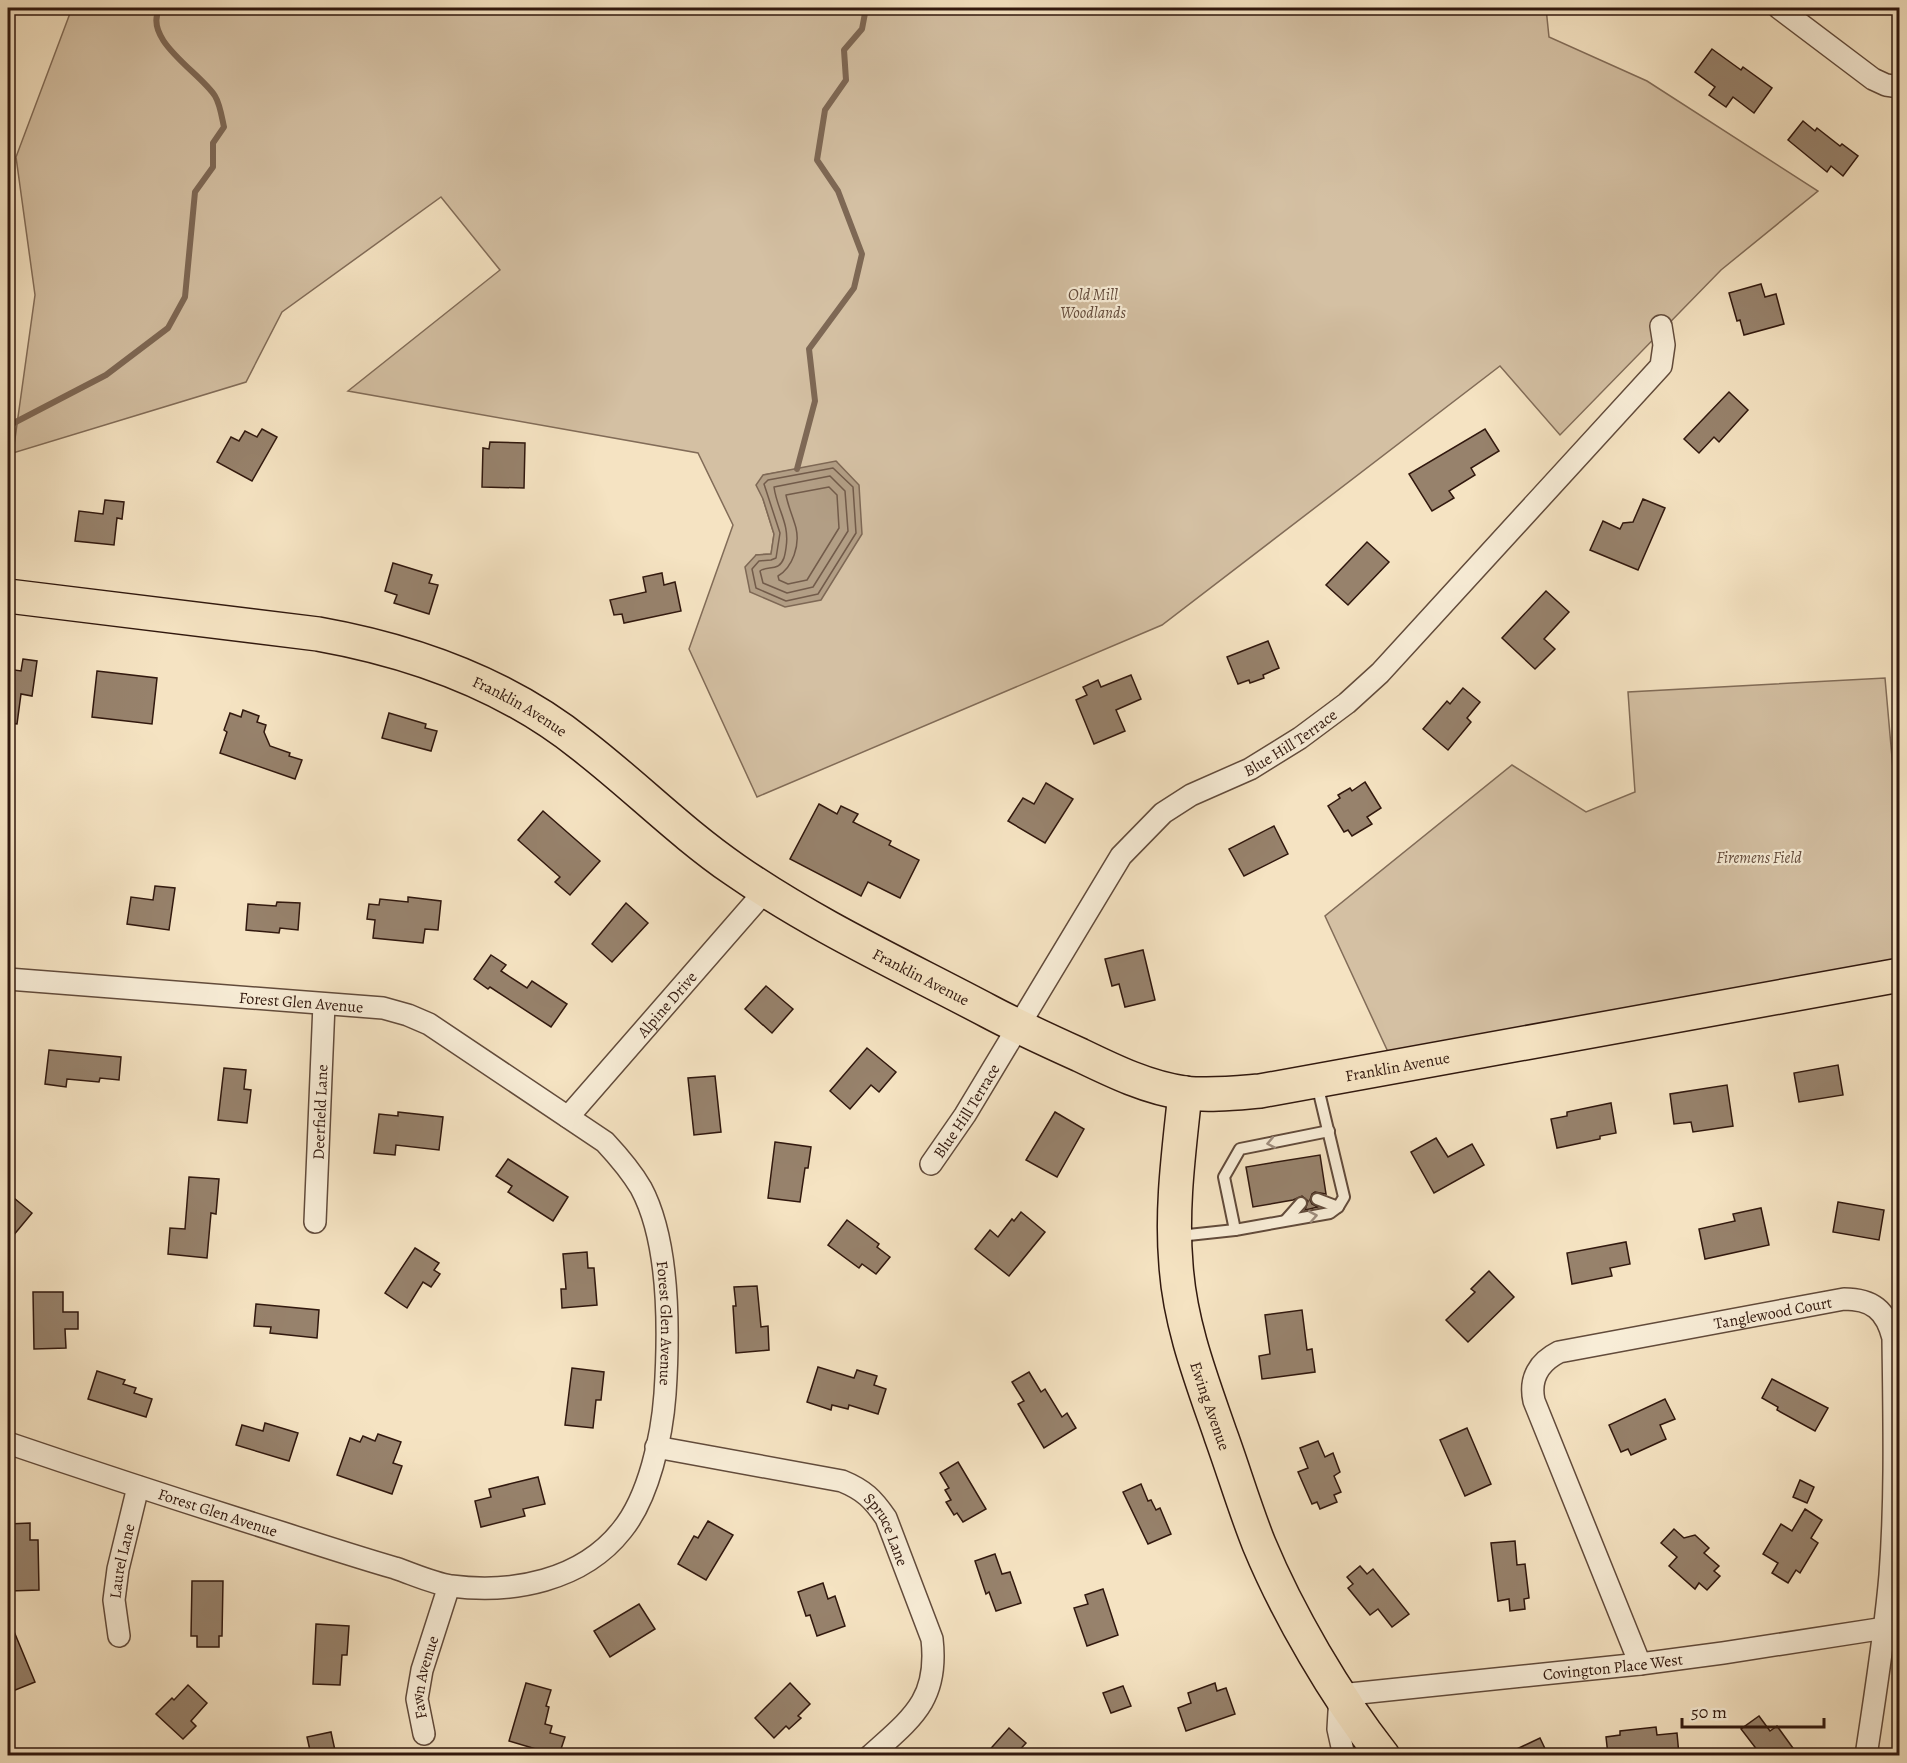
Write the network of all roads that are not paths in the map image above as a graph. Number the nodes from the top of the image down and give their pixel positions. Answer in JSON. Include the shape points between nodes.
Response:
{"nodes":[{"id":1,"x":1779,"y":8,"type":"edge"},
{"id":2,"x":1899,"y":87,"type":"edge"},
{"id":3,"x":1661,"y":326,"type":"dead end"},
{"id":4,"x":8,"y":596,"type":"edge"},
{"id":5,"x":765,"y":891,"type":"junction"},
{"id":6,"x":1899,"y":975,"type":"edge"},
{"id":7,"x":8,"y":979,"type":"edge"},
{"id":8,"x":324,"y":1004,"type":"junction"},
{"id":9,"x":1019,"y":1027,"type":"junction"},
{"id":10,"x":1317,"y":1081,"type":"junction"},
{"id":11,"x":1185,"y":1093,"type":"junction"},
{"id":12,"x":568,"y":1117,"type":"junction"},
{"id":13,"x":1329,"y":1131,"type":"junction"},
{"id":14,"x":931,"y":1164,"type":"dead end"},
{"id":15,"x":1317,"y":1199,"type":"dead end"},
{"id":16,"x":1301,"y":1203,"type":"dead end"},
{"id":17,"x":1338,"y":1207,"type":"junction"},
{"id":18,"x":1286,"y":1221,"type":"junction"},
{"id":19,"x":315,"y":1222,"type":"dead end"},
{"id":20,"x":1235,"y":1230,"type":"junction"},
{"id":21,"x":1174,"y":1236,"type":"junction"},
{"id":22,"x":8,"y":1443,"type":"edge"},
{"id":23,"x":656,"y":1447,"type":"junction"},
{"id":24,"x":138,"y":1487,"type":"junction"},
{"id":25,"x":449,"y":1586,"type":"junction"},
{"id":26,"x":1885,"y":1628,"type":"junction"},
{"id":27,"x":119,"y":1636,"type":"dead end"},
{"id":28,"x":1640,"y":1664,"type":"junction"},
{"id":29,"x":1340,"y":1695,"type":"junction"},
{"id":30,"x":424,"y":1734,"type":"dead end"},
{"id":31,"x":870,"y":1755,"type":"edge"},
{"id":32,"x":1344,"y":1755,"type":"edge"},
{"id":33,"x":1383,"y":1755,"type":"edge"},
{"id":34,"x":1866,"y":1755,"type":"edge"}],
"edges":[{"from":1,"to":2,"type":"street","via":[[1873,79]]},
{"from":3,"to":9,"type":"street","name":"Blue Hill Terrace","via":[[1664,345],[1660,366],[1380,674],[1300,738],[1250,769],[1191,795],[1163,813],[1121,856]]},
{"from":4,"to":5,"type":"main road","name":"Franklin Avenue","via":[[318,634],[405,653],[452,670],[540,715],[581,743],[731,868]]},
{"from":5,"to":9,"type":"main road","name":"Franklin Avenue"},
{"from":5,"to":12,"type":"street","name":"Alpine Drive"},
{"from":6,"to":10,"type":"main road","name":"Franklin Avenue"},
{"from":7,"to":8,"type":"street","name":"Forest Glen Avenue"},
{"from":8,"to":12,"type":"street","name":"Forest Glen Avenue","via":[[383,1008],[429,1024]]},
{"from":8,"to":19,"type":"street","name":"Deerfield Lane"},
{"from":9,"to":11,"type":"main road","name":"Franklin Avenue","via":[[1118,1073]]},
{"from":9,"to":14,"type":"street","name":"Blue Hill Terrace"},
{"from":10,"to":11,"type":"main road","name":"Franklin Avenue","via":[[1260,1091]]},
{"from":10,"to":13,"type":"lane"},
{"from":11,"to":21,"type":"main road","name":"Ewing Avenue"},
{"from":12,"to":23,"type":"street","name":"Forest Glen Avenue","via":[[605,1142],[627,1166],[653,1219],[663,1266],[667,1322],[664,1400]]},
{"from":13,"to":17,"type":"lane","via":[[1344,1197]]},
{"from":13,"to":20,"type":"lane","one_way":true,"via":[[1240,1149],[1224,1177]]},
{"from":15,"to":17,"type":"lane"},
{"from":16,"to":18,"type":"lane"},
{"from":18,"to":17,"type":"lane","one_way":true,"via":[[1330,1213]]},
{"from":18,"to":20,"type":"lane"},
{"from":20,"to":21,"type":"lane"},
{"from":21,"to":29,"type":"main road","name":"Ewing Avenue","via":[[1182,1310],[1194,1360],[1259,1544],[1312,1650]]},
{"from":22,"to":24,"type":"street","name":"Forest Glen Avenue"},
{"from":23,"to":25,"type":"street","name":"Forest Glen Avenue","via":[[637,1507],[610,1544],[590,1559],[536,1583],[508,1588]]},
{"from":23,"to":31,"type":"street","name":"Spruce Lane","via":[[842,1481],[874,1500],[886,1518],[932,1639],[934,1658],[925,1698],[914,1715]]},
{"from":24,"to":25,"type":"street","name":"Forest Glen Avenue"},
{"from":24,"to":27,"type":"street","name":"Laurel Lane","via":[[114,1600]]},
{"from":25,"to":30,"type":"street","name":"Fawn Avenue","via":[[422,1670],[417,1700]]},
{"from":26,"to":28,"type":"street","name":"Covington Place West"},
{"from":26,"to":28,"type":"street","name":"Tanglewood Court","via":[[1894,1469],[1893,1338],[1882,1312],[1872,1304],[1844,1299],[1558,1352],[1538,1368],[1533,1380],[1534,1401]]},
{"from":26,"to":34,"type":"street","name":"Tanglewood Court"},
{"from":28,"to":29,"type":"street","name":"Covington Place West"},
{"from":29,"to":32,"type":"street","via":[[1338,1728]]},
{"from":29,"to":33,"type":"main road","name":"Ewing Avenue"}]}
